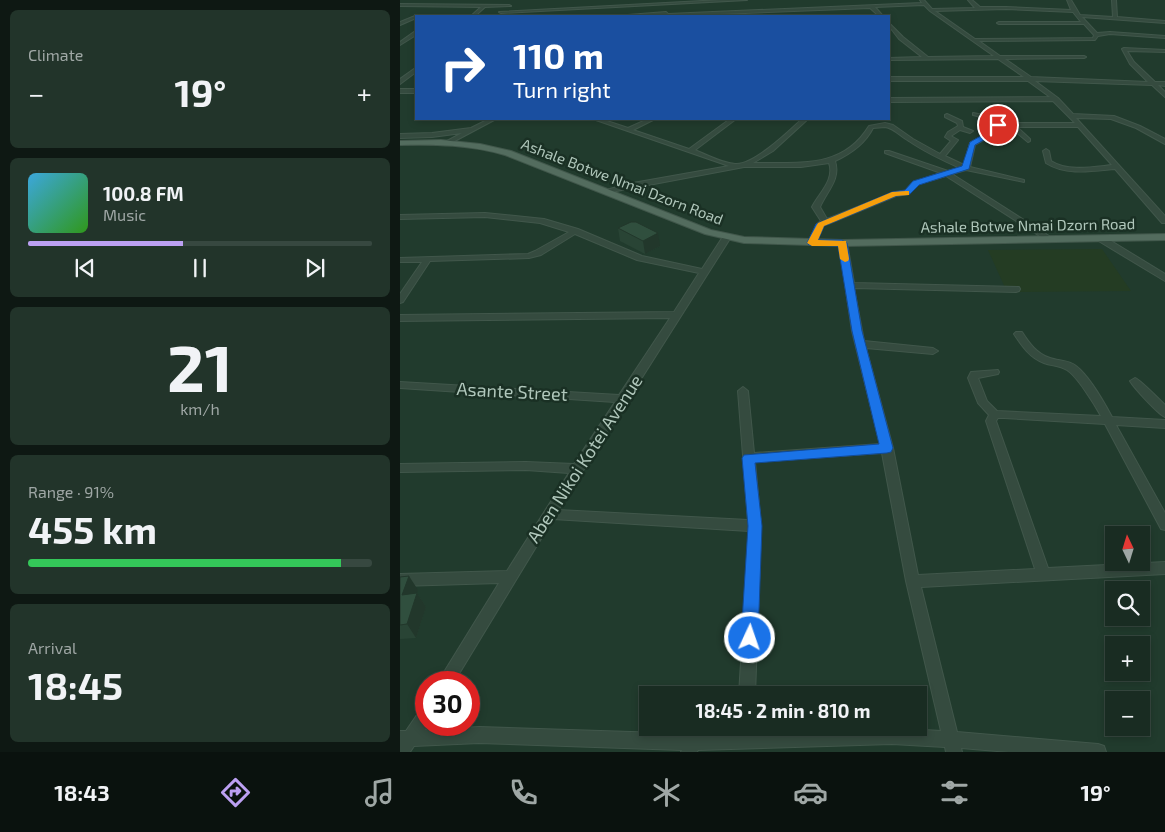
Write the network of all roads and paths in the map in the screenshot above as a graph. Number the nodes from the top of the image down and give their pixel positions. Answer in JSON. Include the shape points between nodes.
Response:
{"nodes":[{"id":1,"x":461,"y":0,"type":"edge"},
{"id":2,"x":640,"y":0,"type":"edge"},
{"id":3,"x":744,"y":0,"type":"edge"},
{"id":4,"x":970,"y":0,"type":"edge"},
{"id":5,"x":1069,"y":0,"type":"edge"},
{"id":6,"x":1114,"y":0,"type":"edge"},
{"id":7,"x":717,"y":1,"type":"edge"},
{"id":8,"x":662,"y":2,"type":"edge"},
{"id":9,"x":923,"y":2,"type":"edge"},
{"id":10,"x":400,"y":5,"type":"edge"},
{"id":11,"x":455,"y":6,"type":"junction"},
{"id":12,"x":483,"y":6,"type":"junction"},
{"id":13,"x":871,"y":6,"type":"junction"},
{"id":14,"x":574,"y":8,"type":"junction"},
{"id":15,"x":979,"y":9,"type":"junction"},
{"id":16,"x":542,"y":10,"type":"junction"},
{"id":17,"x":931,"y":10,"type":"junction"},
{"id":18,"x":501,"y":12,"type":"dead end"},
{"id":19,"x":1074,"y":12,"type":"junction"},
{"id":20,"x":743,"y":14,"type":"edge"},
{"id":21,"x":474,"y":15,"type":"edge"},
{"id":22,"x":541,"y":15,"type":"edge"},
{"id":23,"x":575,"y":15,"type":"edge"},
{"id":24,"x":667,"y":15,"type":"edge"},
{"id":25,"x":880,"y":15,"type":"edge"},
{"id":26,"x":1079,"y":16,"type":"junction"},
{"id":27,"x":415,"y":18,"type":"edge"},
{"id":28,"x":1114,"y":18,"type":"junction"},
{"id":29,"x":1165,"y":22,"type":"edge"},
{"id":30,"x":999,"y":23,"type":"dead end"},
{"id":31,"x":1084,"y":23,"type":"junction"},
{"id":32,"x":400,"y":24,"type":"edge"},
{"id":33,"x":890,"y":26,"type":"edge"},
{"id":34,"x":400,"y":29,"type":"edge"},
{"id":35,"x":415,"y":32,"type":"edge"},
{"id":36,"x":415,"y":33,"type":"edge"},
{"id":37,"x":1096,"y":35,"type":"junction"},
{"id":38,"x":1165,"y":37,"type":"edge"},
{"id":39,"x":974,"y":40,"type":"junction"},
{"id":40,"x":400,"y":44,"type":"edge"},
{"id":41,"x":1165,"y":51,"type":"edge"},
{"id":42,"x":1084,"y":57,"type":"dead end"},
{"id":43,"x":890,"y":59,"type":"edge"},
{"id":44,"x":927,"y":59,"type":"junction"},
{"id":45,"x":1002,"y":59,"type":"junction"},
{"id":46,"x":415,"y":71,"type":"edge"},
{"id":47,"x":1029,"y":78,"type":"junction"},
{"id":48,"x":890,"y":79,"type":"edge"},
{"id":49,"x":400,"y":82,"type":"edge"},
{"id":50,"x":1152,"y":83,"type":"junction"},
{"id":51,"x":1165,"y":84,"type":"edge"},
{"id":52,"x":400,"y":91,"type":"edge"},
{"id":53,"x":415,"y":91,"type":"edge"},
{"id":54,"x":1165,"y":95,"type":"edge"},
{"id":55,"x":1056,"y":99,"type":"junction"},
{"id":56,"x":890,"y":100,"type":"edge"},
{"id":57,"x":975,"y":114,"type":"dead end"},
{"id":58,"x":947,"y":116,"type":"dead end"},
{"id":59,"x":1072,"y":116,"type":"junction"},
{"id":60,"x":490,"y":120,"type":"edge"},
{"id":61,"x":599,"y":120,"type":"edge"},
{"id":62,"x":650,"y":120,"type":"edge"},
{"id":63,"x":732,"y":120,"type":"edge"},
{"id":64,"x":804,"y":120,"type":"edge"},
{"id":65,"x":1012,"y":124,"type":"junction"},
{"id":66,"x":1080,"y":124,"type":"junction"},
{"id":67,"x":998,"y":125,"type":"junction"},
{"id":68,"x":959,"y":128,"type":"junction"},
{"id":69,"x":471,"y":130,"type":"junction"},
{"id":70,"x":630,"y":130,"type":"junction"},
{"id":71,"x":970,"y":131,"type":"dead end"},
{"id":72,"x":400,"y":136,"type":"edge"},
{"id":73,"x":955,"y":140,"type":"junction"},
{"id":74,"x":1028,"y":140,"type":"dead end"},
{"id":75,"x":449,"y":142,"type":"junction"},
{"id":76,"x":1165,"y":142,"type":"edge"},
{"id":77,"x":400,"y":143,"type":"edge"},
{"id":78,"x":972,"y":144,"type":"junction"},
{"id":79,"x":691,"y":150,"type":"junction"},
{"id":80,"x":1046,"y":151,"type":"dead end"},
{"id":81,"x":887,"y":152,"type":"dead end"},
{"id":82,"x":941,"y":158,"type":"junction"},
{"id":83,"x":831,"y":160,"type":"junction"},
{"id":84,"x":746,"y":164,"type":"junction"},
{"id":85,"x":737,"y":167,"type":"junction"},
{"id":86,"x":1117,"y":167,"type":"junction"},
{"id":87,"x":966,"y":168,"type":"junction"},
{"id":88,"x":948,"y":174,"type":"junction"},
{"id":89,"x":1022,"y":181,"type":"dead end"},
{"id":90,"x":606,"y":191,"type":"junction"},
{"id":91,"x":1155,"y":210,"type":"junction"},
{"id":92,"x":1165,"y":210,"type":"edge"},
{"id":93,"x":400,"y":217,"type":"edge"},
{"id":94,"x":1165,"y":221,"type":"edge"},
{"id":95,"x":825,"y":222,"type":"junction"},
{"id":96,"x":575,"y":231,"type":"junction"},
{"id":97,"x":727,"y":237,"type":"junction"},
{"id":98,"x":1165,"y":237,"type":"edge"},
{"id":99,"x":1046,"y":238,"type":"junction"},
{"id":100,"x":1100,"y":238,"type":"junction"},
{"id":101,"x":812,"y":243,"type":"junction"},
{"id":102,"x":842,"y":243,"type":"junction"},
{"id":103,"x":428,"y":259,"type":"junction"},
{"id":104,"x":400,"y":260,"type":"edge"},
{"id":105,"x":704,"y":272,"type":"junction"},
{"id":106,"x":1165,"y":278,"type":"edge"},
{"id":107,"x":848,"y":285,"type":"junction"},
{"id":108,"x":1016,"y":289,"type":"dead end"},
{"id":109,"x":400,"y":300,"type":"edge"},
{"id":110,"x":676,"y":315,"type":"junction"},
{"id":111,"x":400,"y":318,"type":"edge"},
{"id":112,"x":1018,"y":334,"type":"dead end"},
{"id":113,"x":860,"y":344,"type":"junction"},
{"id":114,"x":933,"y":351,"type":"dead end"},
{"id":115,"x":994,"y":372,"type":"dead end"},
{"id":116,"x":1135,"y":380,"type":"dead end"},
{"id":117,"x":400,"y":385,"type":"edge"},
{"id":118,"x":743,"y":392,"type":"dead end"},
{"id":119,"x":624,"y":399,"type":"junction"},
{"id":120,"x":1165,"y":412,"type":"edge"},
{"id":121,"x":995,"y":415,"type":"junction"},
{"id":122,"x":1109,"y":421,"type":"junction"},
{"id":123,"x":1165,"y":424,"type":"edge"},
{"id":124,"x":887,"y":448,"type":"junction"},
{"id":125,"x":748,"y":458,"type":"junction"},
{"id":126,"x":400,"y":468,"type":"edge"},
{"id":127,"x":576,"y":469,"type":"junction"},
{"id":128,"x":548,"y":514,"type":"junction"},
{"id":129,"x":755,"y":526,"type":"junction"},
{"id":130,"x":1165,"y":526,"type":"edge"},
{"id":131,"x":1165,"y":568,"type":"edge"},
{"id":132,"x":1043,"y":574,"type":"junction"},
{"id":133,"x":510,"y":577,"type":"junction"},
{"id":134,"x":400,"y":580,"type":"edge"},
{"id":135,"x":913,"y":581,"type":"junction"},
{"id":136,"x":453,"y":671,"type":"edge"},
{"id":137,"x":747,"y":686,"type":"edge"},
{"id":138,"x":415,"y":728,"type":"edge"},
{"id":139,"x":737,"y":736,"type":"edge"},
{"id":140,"x":892,"y":736,"type":"edge"},
{"id":141,"x":404,"y":743,"type":"edge"},
{"id":142,"x":953,"y":745,"type":"edge"},
{"id":143,"x":691,"y":747,"type":"edge"},
{"id":144,"x":1098,"y":752,"type":"edge"}],
"edges":[{"from":1,"to":11,"type":"street"},
{"from":2,"to":12,"type":"street"},
{"from":3,"to":7,"type":"street"},
{"from":4,"to":15,"type":"street"},
{"from":5,"to":19,"type":"street"},
{"from":6,"to":28,"type":"street"},
{"from":7,"to":8,"type":"street"},
{"from":8,"to":14,"type":"street"},
{"from":8,"to":24,"type":"street"},
{"from":9,"to":13,"type":"street"},
{"from":9,"to":17,"type":"street"},
{"from":10,"to":11,"type":"street"},
{"from":11,"to":12,"type":"street"},
{"from":12,"to":21,"type":"street"},
{"from":13,"to":20,"type":"street"},
{"from":13,"to":25,"type":"street"},
{"from":14,"to":16,"type":"street"},
{"from":14,"to":23,"type":"street"},
{"from":15,"to":17,"type":"street"},
{"from":15,"to":19,"type":"street"},
{"from":16,"to":18,"type":"street"},
{"from":16,"to":22,"type":"street"},
{"from":17,"to":39,"type":"street"},
{"from":19,"to":26,"type":"street"},
{"from":20,"to":24,"type":"street"},
{"from":26,"to":28,"type":"street"},
{"from":26,"to":31,"type":"street"},
{"from":27,"to":32,"type":"street"},
{"from":28,"to":29,"type":"street"},
{"from":30,"to":31,"type":"street"},
{"from":31,"to":37,"type":"street"},
{"from":33,"to":44,"type":"street"},
{"from":34,"to":35,"type":"street"},
{"from":36,"to":40,"type":"street"},
{"from":37,"to":38,"type":"street"},
{"from":37,"to":39,"type":"street","via":[[1092,40]]},
{"from":39,"to":45,"type":"street"},
{"from":41,"to":50,"type":"street","via":[[1124,49],[1132,63]]},
{"from":42,"to":45,"type":"street"},
{"from":43,"to":44,"type":"street"},
{"from":44,"to":45,"type":"street"},
{"from":45,"to":47,"type":"street"},
{"from":46,"to":49,"type":"street"},
{"from":47,"to":48,"type":"street"},
{"from":47,"to":50,"type":"street"},
{"from":47,"to":55,"type":"street"},
{"from":50,"to":51,"type":"street"},
{"from":50,"to":54,"type":"street"},
{"from":52,"to":53,"type":"street"},
{"from":55,"to":56,"type":"street"},
{"from":55,"to":59,"type":"street"},
{"from":57,"to":67,"type":"street"},
{"from":58,"to":68,"type":"street","via":[[960,122]]},
{"from":59,"to":66,"type":"street"},
{"from":59,"to":76,"type":"street","via":[[1112,117]]},
{"from":60,"to":69,"type":"street"},
{"from":61,"to":70,"type":"street"},
{"from":62,"to":70,"type":"street"},
{"from":63,"to":79,"type":"street"},
{"from":64,"to":84,"type":"street","via":[[770,150]]},
{"from":65,"to":66,"type":"street"},
{"from":65,"to":67,"type":"street"},
{"from":65,"to":74,"type":"street"},
{"from":66,"to":86,"type":"street"},
{"from":67,"to":78,"type":"street","via":[[989,135]]},
{"from":68,"to":71,"type":"street"},
{"from":68,"to":73,"type":"street","via":[[948,137]]},
{"from":69,"to":72,"type":"street"},
{"from":69,"to":75,"type":"street"},
{"from":70,"to":79,"type":"street"},
{"from":73,"to":78,"type":"street"},
{"from":73,"to":82,"type":"street"},
{"from":75,"to":77,"type":"main road","name":"Ashale Botwe Nmai Dzorn Road"},
{"from":75,"to":90,"type":"main road","name":"Ashale Botwe Nmai Dzorn Road","via":[[477,144],[508,153]]},
{"from":78,"to":87,"type":"street"},
{"from":79,"to":85,"type":"street"},
{"from":80,"to":86,"type":"street","via":[[1048,162],[1056,167]]},
{"from":81,"to":88,"type":"street"},
{"from":82,"to":83,"type":"street","via":[[892,126],[885,125],[871,127],[865,137]]},
{"from":82,"to":87,"type":"street"},
{"from":83,"to":84,"type":"street"},
{"from":83,"to":95,"type":"street","via":[[835,176],[816,208]]},
{"from":84,"to":85,"type":"street"},
{"from":85,"to":90,"type":"street"},
{"from":86,"to":91,"type":"street"},
{"from":87,"to":88,"type":"street"},
{"from":87,"to":89,"type":"street"},
{"from":88,"to":95,"type":"street","via":[[916,183],[908,192],[895,194]]},
{"from":88,"to":99,"type":"street"},
{"from":90,"to":97,"type":"main road","name":"Ashale Botwe Nmai Dzorn Road"},
{"from":91,"to":92,"type":"street"},
{"from":91,"to":94,"type":"street"},
{"from":93,"to":96,"type":"street","via":[[515,217]]},
{"from":95,"to":101,"type":"street"},
{"from":96,"to":103,"type":"street","via":[[529,256]]},
{"from":96,"to":105,"type":"street","via":[[640,258]]},
{"from":97,"to":101,"type":"main road","name":"Ashale Botwe Nmai Dzorn Road","via":[[754,242]]},
{"from":97,"to":105,"type":"street","name":"Aben Nikoi Kotei Avenue"},
{"from":98,"to":100,"type":"main road","name":"Ashale Botwe Nmai Dzorn Road"},
{"from":99,"to":100,"type":"main road","name":"Ashale Botwe Nmai Dzorn Road"},
{"from":99,"to":102,"type":"main road","name":"Ashale Botwe Nmai Dzorn Road"},
{"from":100,"to":106,"type":"street"},
{"from":101,"to":102,"type":"main road","name":"Ashale Botwe Nmai Dzorn Road"},
{"from":102,"to":107,"type":"street"},
{"from":103,"to":104,"type":"street"},
{"from":103,"to":109,"type":"street"},
{"from":105,"to":110,"type":"street","name":"Aben Nikoi Kotei Avenue"},
{"from":107,"to":108,"type":"street"},
{"from":107,"to":113,"type":"street"},
{"from":110,"to":111,"type":"street"},
{"from":110,"to":119,"type":"street","name":"Aben Nikoi Kotei Avenue"},
{"from":112,"to":122,"type":"street","via":[[1029,349],[1041,357],[1072,368],[1098,399]]},
{"from":113,"to":114,"type":"street"},
{"from":113,"to":124,"type":"street"},
{"from":115,"to":121,"type":"street","via":[[975,374],[973,378],[983,403]]},
{"from":116,"to":120,"type":"street","via":[[1140,390],[1160,404]]},
{"from":117,"to":119,"type":"street","name":"Asante Street"},
{"from":118,"to":125,"type":"street"},
{"from":119,"to":127,"type":"street","name":"Aben Nikoi Kotei Avenue"},
{"from":121,"to":122,"type":"street"},
{"from":121,"to":132,"type":"street","via":[[991,421]]},
{"from":122,"to":123,"type":"street"},
{"from":122,"to":130,"type":"street"},
{"from":124,"to":125,"type":"street"},
{"from":124,"to":135,"type":"street"},
{"from":125,"to":129,"type":"street"},
{"from":126,"to":127,"type":"street","via":[[526,466]]},
{"from":127,"to":128,"type":"street","name":"Aben Nikoi Kotei Avenue"},
{"from":128,"to":129,"type":"street"},
{"from":128,"to":133,"type":"street","name":"Aben Nikoi Kotei Avenue"},
{"from":129,"to":137,"type":"street"},
{"from":131,"to":132,"type":"street"},
{"from":132,"to":135,"type":"street"},
{"from":133,"to":134,"type":"street"},
{"from":133,"to":136,"type":"street","name":"Aben Nikoi Kotei Avenue"},
{"from":135,"to":142,"type":"street"},
{"from":138,"to":141,"type":"street"},
{"from":139,"to":143,"type":"street"},
{"from":140,"to":142,"type":"street"},
{"from":141,"to":143,"type":"street","via":[[479,735]]},
{"from":142,"to":144,"type":"street"}]}
